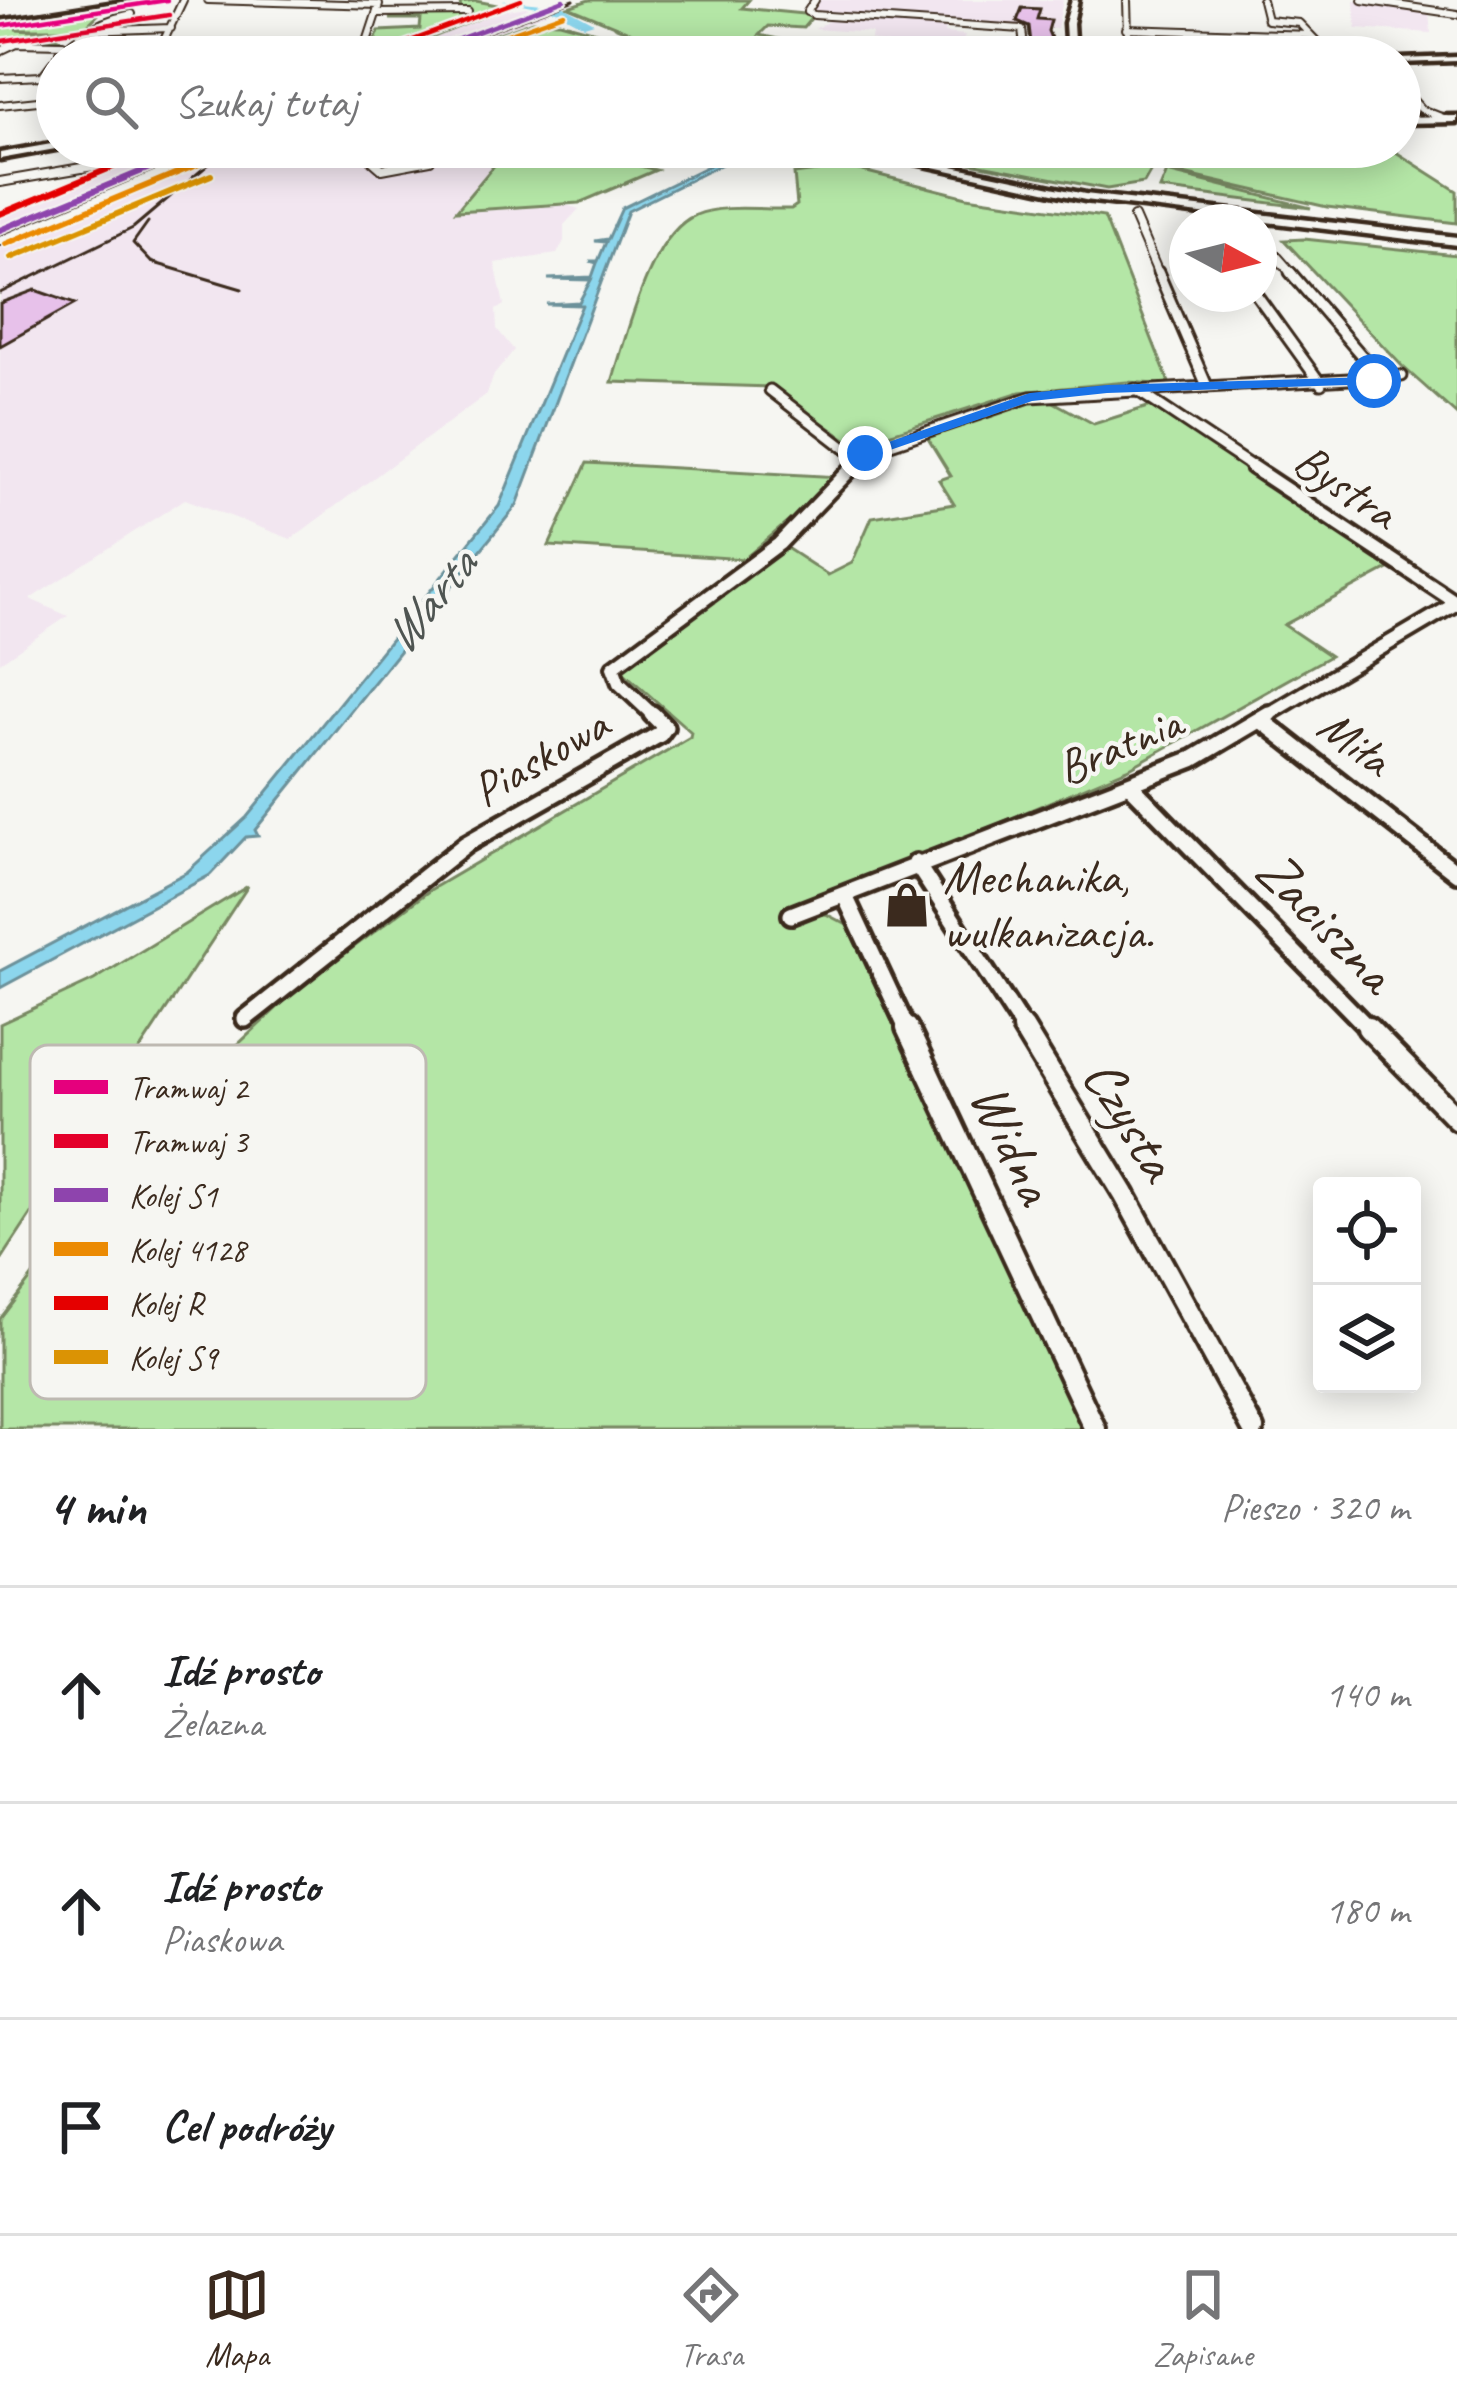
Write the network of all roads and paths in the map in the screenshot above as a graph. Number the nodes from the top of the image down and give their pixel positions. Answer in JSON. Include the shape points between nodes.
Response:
{"nodes":[{"id":1,"x":148,"y":0,"type":"edge"},
{"id":2,"x":185,"y":0,"type":"edge"},
{"id":3,"x":208,"y":0,"type":"edge"},
{"id":4,"x":815,"y":0,"type":"edge"},
{"id":5,"x":1075,"y":0,"type":"edge"},
{"id":6,"x":1127,"y":0,"type":"edge"},
{"id":7,"x":1262,"y":0,"type":"edge"},
{"id":8,"x":1362,"y":0,"type":"edge"},
{"id":9,"x":468,"y":12,"type":"dead end"},
{"id":10,"x":377,"y":13,"type":"junction"},
{"id":11,"x":132,"y":14,"type":"dead end"},
{"id":12,"x":1457,"y":14,"type":"edge"},
{"id":13,"x":0,"y":23,"type":"edge"},
{"id":14,"x":171,"y":28,"type":"junction"},
{"id":15,"x":1126,"y":29,"type":"junction"},
{"id":16,"x":82,"y":32,"type":"junction"},
{"id":17,"x":1310,"y":35,"type":"joint"},
{"id":18,"x":77,"y":36,"type":"edge"},
{"id":19,"x":167,"y":36,"type":"edge"},
{"id":20,"x":369,"y":36,"type":"edge"},
{"id":21,"x":1021,"y":36,"type":"edge"},
{"id":22,"x":1070,"y":36,"type":"edge"},
{"id":23,"x":1132,"y":36,"type":"edge"},
{"id":24,"x":36,"y":45,"type":"edge"},
{"id":25,"x":0,"y":51,"type":"edge"},
{"id":26,"x":1457,"y":59,"type":"edge"},
{"id":27,"x":1421,"y":60,"type":"edge"},
{"id":28,"x":36,"y":76,"type":"edge"},
{"id":29,"x":0,"y":78,"type":"edge"},
{"id":30,"x":36,"y":101,"type":"edge"},
{"id":31,"x":0,"y":105,"type":"edge"},
{"id":32,"x":1421,"y":106,"type":"edge"},
{"id":33,"x":1452,"y":119,"type":"edge"},
{"id":34,"x":1421,"y":120,"type":"edge"},
{"id":35,"x":36,"y":148,"type":"edge"},
{"id":36,"x":0,"y":154,"type":"edge"},
{"id":37,"x":82,"y":168,"type":"edge"},
{"id":38,"x":173,"y":168,"type":"edge"},
{"id":39,"x":937,"y":168,"type":"edge"},
{"id":40,"x":974,"y":168,"type":"edge"},
{"id":41,"x":0,"y":182,"type":"edge"},
{"id":42,"x":1169,"y":205,"type":"edge"},
{"id":43,"x":1169,"y":209,"type":"edge"},
{"id":44,"x":1134,"y":217,"type":"dead end"},
{"id":45,"x":1277,"y":221,"type":"edge"},
{"id":46,"x":1277,"y":222,"type":"edge"},
{"id":47,"x":1277,"y":225,"type":"edge"},
{"id":48,"x":1457,"y":239,"type":"edge"},
{"id":49,"x":0,"y":241,"type":"edge"},
{"id":50,"x":1277,"y":256,"type":"edge"},
{"id":51,"x":1269,"y":312,"type":"edge"},
{"id":52,"x":1402,"y":376,"type":"dead end"},
{"id":53,"x":1389,"y":380,"type":"junction"},
{"id":54,"x":1322,"y":384,"type":"junction"},
{"id":55,"x":1207,"y":386,"type":"junction"},
{"id":56,"x":1135,"y":389,"type":"junction"},
{"id":57,"x":770,"y":390,"type":"dead end"},
{"id":58,"x":858,"y":455,"type":"junction"},
{"id":59,"x":1457,"y":603,"type":"edge"},
{"id":60,"x":1261,"y":720,"type":"junction"},
{"id":61,"x":1131,"y":786,"type":"junction"},
{"id":62,"x":916,"y":863,"type":"junction"},
{"id":63,"x":1457,"y":872,"type":"edge"},
{"id":64,"x":845,"y":896,"type":"junction"},
{"id":65,"x":791,"y":916,"type":"dead end"},
{"id":66,"x":245,"y":1019,"type":"dead end"},
{"id":67,"x":1457,"y":1119,"type":"edge"},
{"id":68,"x":1095,"y":1429,"type":"edge"},
{"id":69,"x":1252,"y":1429,"type":"edge"}],
"edges":[{"from":1,"to":13,"type":"street"},
{"from":2,"to":14,"type":"street"},
{"from":3,"to":10,"type":"street"},
{"from":4,"to":21,"type":"street","via":[[807,12],[814,15],[1020,28]]},
{"from":5,"to":22,"type":"street"},
{"from":6,"to":15,"type":"street"},
{"from":7,"to":17,"type":"street","via":[[1267,20],[1299,23]]},
{"from":8,"to":12,"type":"street"},
{"from":9,"to":10,"type":"street"},
{"from":10,"to":20,"type":"street"},
{"from":11,"to":16,"type":"street","via":[[99,19]]},
{"from":14,"to":16,"type":"street"},
{"from":14,"to":19,"type":"street"},
{"from":15,"to":17,"type":"street"},
{"from":15,"to":23,"type":"street"},
{"from":16,"to":18,"type":"street"},
{"from":24,"to":25,"type":"street"},
{"from":26,"to":27,"type":"street"},
{"from":28,"to":29,"type":"street"},
{"from":30,"to":31,"type":"street"},
{"from":32,"to":33,"type":"street"},
{"from":33,"to":34,"type":"street"},
{"from":35,"to":36,"type":"main road"},
{"from":37,"to":41,"type":"street"},
{"from":38,"to":49,"type":"street"},
{"from":39,"to":43,"type":"main road"},
{"from":40,"to":42,"type":"main road"},
{"from":44,"to":55,"type":"street"},
{"from":45,"to":48,"type":"main road"},
{"from":46,"to":48,"type":"main road"},
{"from":47,"to":48,"type":"main road"},
{"from":50,"to":53,"type":"street"},
{"from":51,"to":54,"type":"street"},
{"from":52,"to":53,"type":"street"},
{"from":53,"to":54,"type":"street"},
{"from":54,"to":55,"type":"street"},
{"from":55,"to":56,"type":"street"},
{"from":56,"to":58,"type":"street","via":[[1010,401]]},
{"from":56,"to":59,"type":"street","name":"Bystra"},
{"from":57,"to":58,"type":"street"},
{"from":58,"to":66,"type":"street","name":"Piaskowa","via":[[835,492],[613,667],[665,727],[660,734],[466,844]]},
{"from":59,"to":60,"type":"street","name":"Bratnia"},
{"from":60,"to":61,"type":"street","name":"Bratnia"},
{"from":60,"to":63,"type":"street","name":"Miła"},
{"from":61,"to":62,"type":"street","name":"Bratnia"},
{"from":61,"to":67,"type":"street","name":"Zaciszna"},
{"from":62,"to":64,"type":"street","name":"Bratnia"},
{"from":62,"to":69,"type":"street","name":"Czysta","via":[[1124,1194]]},
{"from":64,"to":65,"type":"street","name":"Bratnia"},
{"from":64,"to":68,"type":"street","name":"Widna"}]}
